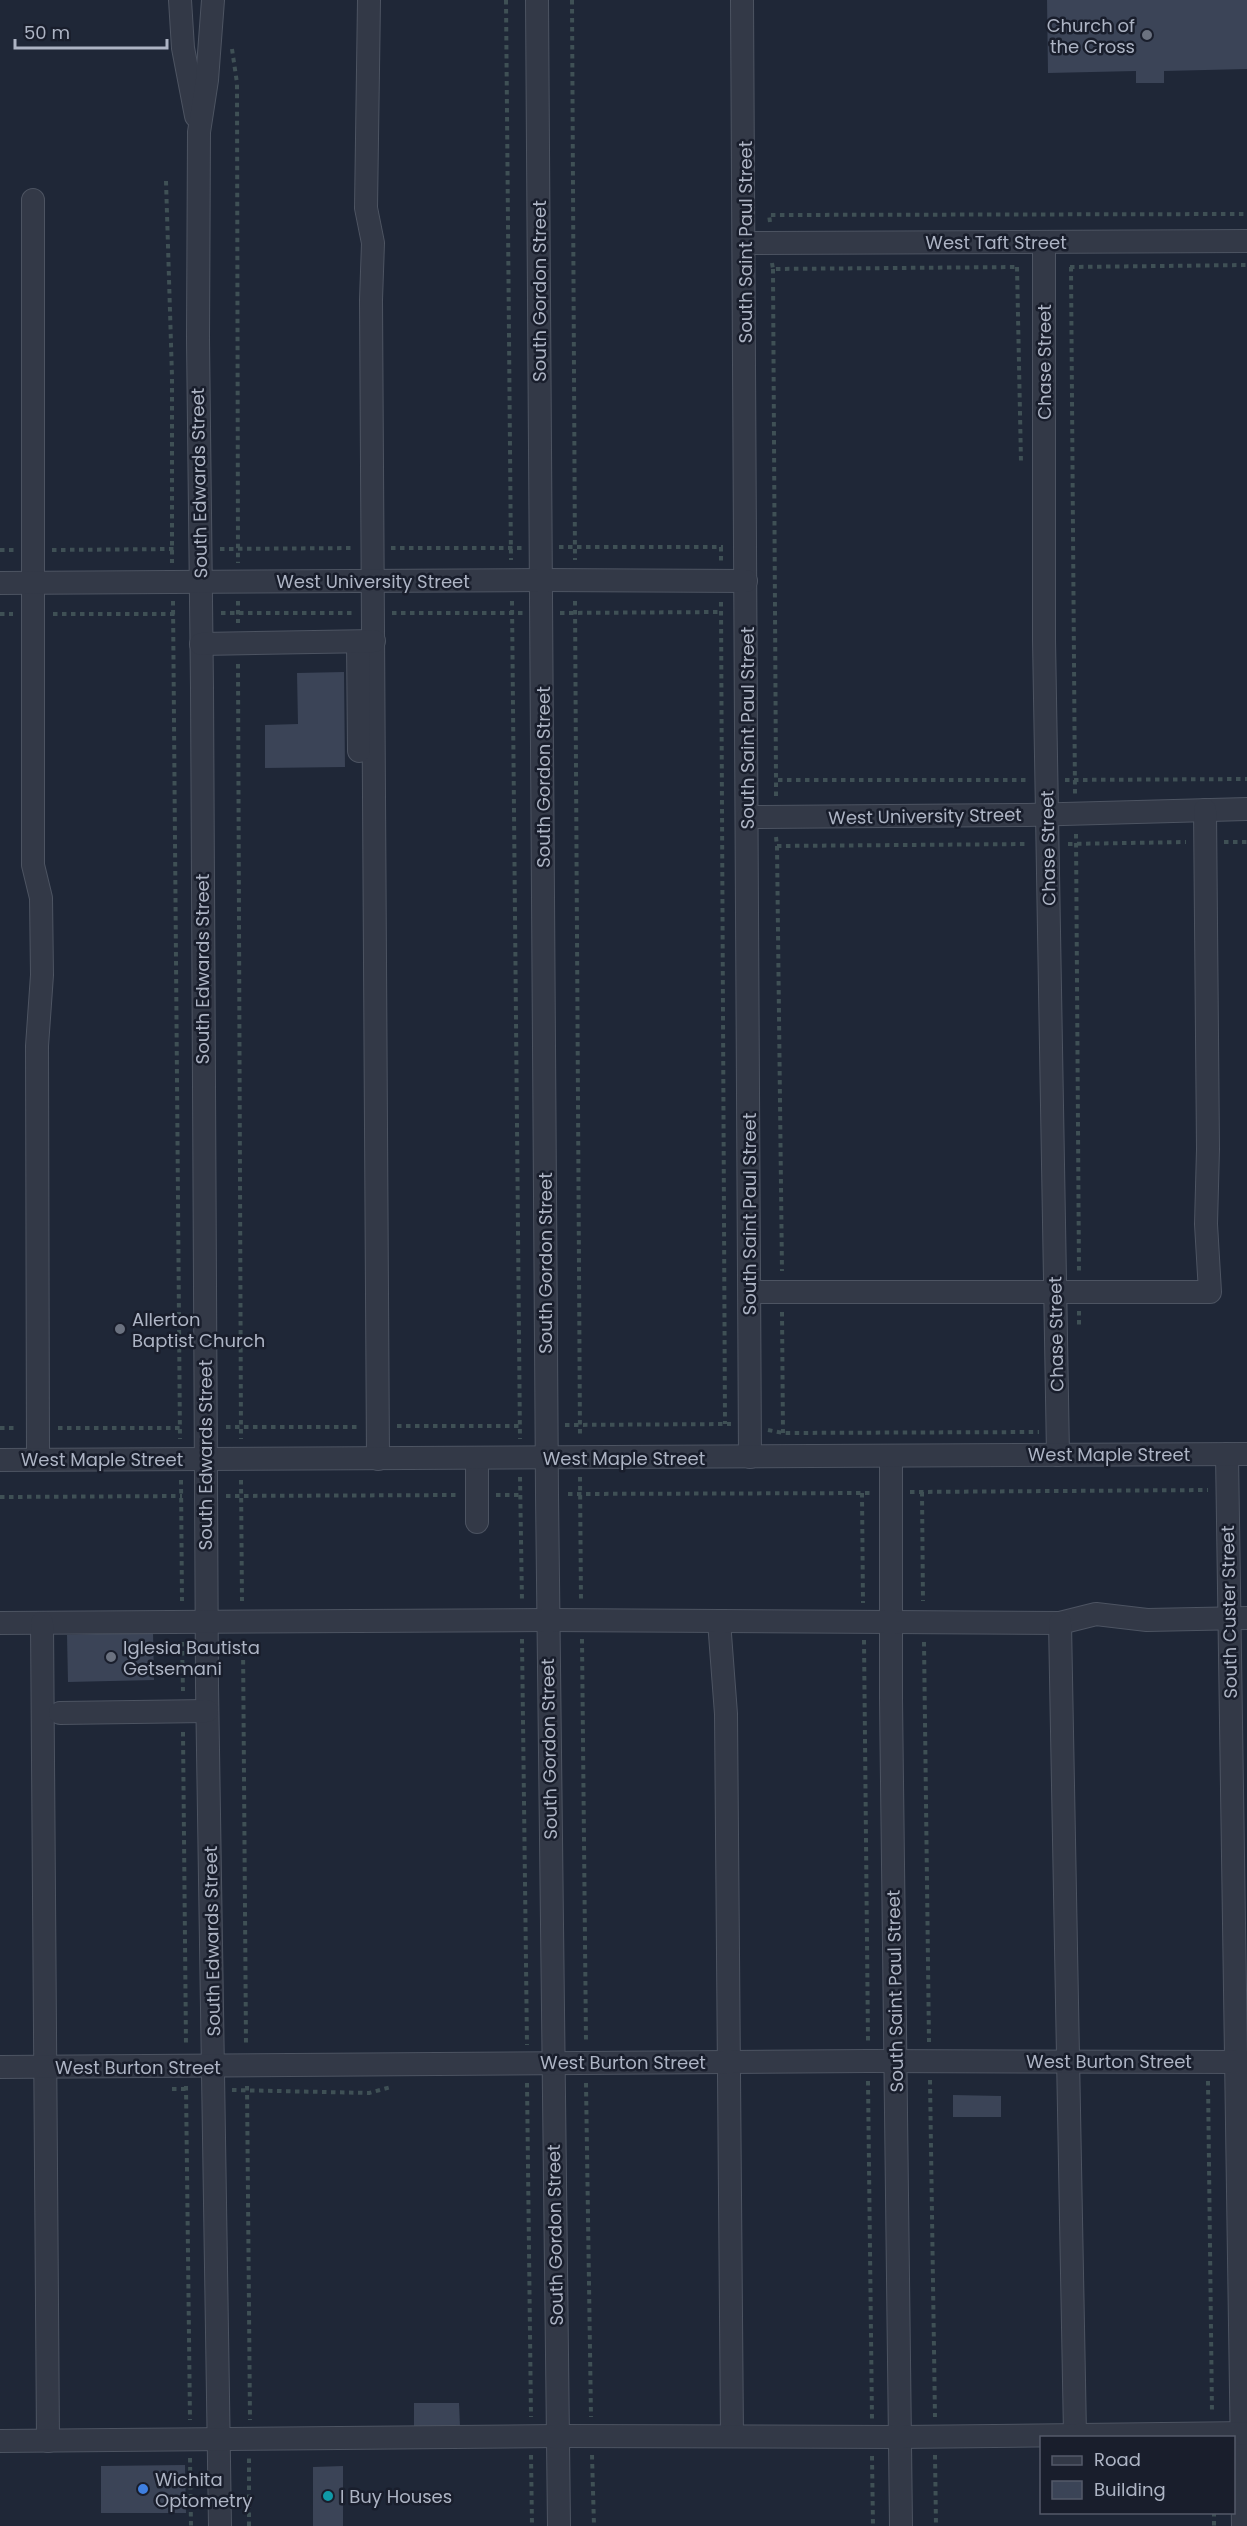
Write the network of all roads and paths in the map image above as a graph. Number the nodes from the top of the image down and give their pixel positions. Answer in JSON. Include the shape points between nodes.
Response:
{"nodes":[{"id":1,"x":180,"y":0,"type":"edge"},
{"id":2,"x":213,"y":0,"type":"edge"},
{"id":3,"x":369,"y":0,"type":"edge"},
{"id":4,"x":506,"y":0,"type":"edge"},
{"id":5,"x":537,"y":0,"type":"edge"},
{"id":6,"x":572,"y":0,"type":"edge"},
{"id":7,"x":742,"y":0,"type":"edge"},
{"id":8,"x":230,"y":39,"type":"dead end"},
{"id":9,"x":199,"y":132,"type":"junction"},
{"id":10,"x":166,"y":181,"type":"dead end"},
{"id":11,"x":33,"y":200,"type":"dead end"},
{"id":12,"x":1223,"y":214,"type":"dead end"},
{"id":13,"x":1247,"y":214,"type":"edge"},
{"id":14,"x":1247,"y":241,"type":"edge"},
{"id":15,"x":1044,"y":242,"type":"junction"},
{"id":16,"x":745,"y":243,"type":"junction"},
{"id":17,"x":1071,"y":267,"type":"dead end"},
{"id":18,"x":772,"y":268,"type":"dead end"},
{"id":19,"x":722,"y":547,"type":"dead end"},
{"id":20,"x":512,"y":580,"type":"junction"},
{"id":21,"x":542,"y":580,"type":"junction"},
{"id":22,"x":575,"y":580,"type":"junction"},
{"id":23,"x":374,"y":581,"type":"junction"},
{"id":24,"x":722,"y":581,"type":"junction"},
{"id":25,"x":746,"y":581,"type":"junction"},
{"id":26,"x":172,"y":582,"type":"junction"},
{"id":27,"x":201,"y":582,"type":"junction"},
{"id":28,"x":238,"y":582,"type":"junction"},
{"id":29,"x":0,"y":583,"type":"edge"},
{"id":30,"x":34,"y":583,"type":"junction"},
{"id":31,"x":366,"y":641,"type":"junction"},
{"id":32,"x":238,"y":643,"type":"junction"},
{"id":33,"x":201,"y":644,"type":"junction"},
{"id":34,"x":359,"y":751,"type":"dead end"},
{"id":35,"x":1247,"y":779,"type":"edge"},
{"id":36,"x":776,"y":780,"type":"junction"},
{"id":37,"x":1047,"y":780,"type":"junction"},
{"id":38,"x":1075,"y":780,"type":"junction"},
{"id":39,"x":1247,"y":809,"type":"edge"},
{"id":40,"x":1204,"y":810,"type":"junction"},
{"id":41,"x":1047,"y":814,"type":"junction"},
{"id":42,"x":1075,"y":814,"type":"junction"},
{"id":43,"x":748,"y":817,"type":"junction"},
{"id":44,"x":775,"y":818,"type":"junction"},
{"id":45,"x":1205,"y":842,"type":"junction"},
{"id":46,"x":1247,"y":842,"type":"edge"},
{"id":47,"x":1048,"y":844,"type":"junction"},
{"id":48,"x":1076,"y":844,"type":"junction"},
{"id":49,"x":777,"y":846,"type":"junction"},
{"id":50,"x":1055,"y":1291,"type":"junction"},
{"id":51,"x":1079,"y":1291,"type":"junction"},
{"id":52,"x":750,"y":1292,"type":"junction"},
{"id":53,"x":782,"y":1292,"type":"junction"},
{"id":54,"x":1079,"y":1338,"type":"dead end"},
{"id":55,"x":725,"y":1424,"type":"junction"},
{"id":56,"x":579,"y":1425,"type":"junction"},
{"id":57,"x":520,"y":1426,"type":"junction"},
{"id":58,"x":546,"y":1426,"type":"junction"},
{"id":59,"x":750,"y":1426,"type":"junction"},
{"id":60,"x":204,"y":1427,"type":"junction"},
{"id":61,"x":240,"y":1427,"type":"junction"},
{"id":62,"x":378,"y":1427,"type":"junction"},
{"id":63,"x":0,"y":1428,"type":"edge"},
{"id":64,"x":38,"y":1428,"type":"junction"},
{"id":65,"x":180,"y":1428,"type":"junction"},
{"id":66,"x":1058,"y":1432,"type":"junction"},
{"id":67,"x":783,"y":1433,"type":"junction"},
{"id":68,"x":1237,"y":1454,"type":"edge"},
{"id":69,"x":1058,"y":1455,"type":"junction"},
{"id":70,"x":891,"y":1456,"type":"junction"},
{"id":71,"x":750,"y":1457,"type":"junction"},
{"id":72,"x":477,"y":1458,"type":"junction"},
{"id":73,"x":520,"y":1458,"type":"junction"},
{"id":74,"x":546,"y":1458,"type":"junction"},
{"id":75,"x":580,"y":1458,"type":"junction"},
{"id":76,"x":38,"y":1459,"type":"junction"},
{"id":77,"x":181,"y":1459,"type":"junction"},
{"id":78,"x":204,"y":1459,"type":"junction"},
{"id":79,"x":241,"y":1459,"type":"junction"},
{"id":80,"x":378,"y":1459,"type":"junction"},
{"id":81,"x":0,"y":1460,"type":"edge"},
{"id":82,"x":1227,"y":1490,"type":"junction"},
{"id":83,"x":922,"y":1492,"type":"junction"},
{"id":84,"x":862,"y":1493,"type":"junction"},
{"id":85,"x":891,"y":1493,"type":"junction"},
{"id":86,"x":547,"y":1494,"type":"junction"},
{"id":87,"x":580,"y":1494,"type":"junction"},
{"id":88,"x":477,"y":1495,"type":"junction"},
{"id":89,"x":520,"y":1495,"type":"junction"},
{"id":90,"x":181,"y":1496,"type":"junction"},
{"id":91,"x":205,"y":1496,"type":"junction"},
{"id":92,"x":241,"y":1496,"type":"junction"},
{"id":93,"x":0,"y":1497,"type":"edge"},
{"id":94,"x":477,"y":1522,"type":"dead end"},
{"id":95,"x":1238,"y":1618,"type":"edge"},
{"id":96,"x":522,"y":1620,"type":"junction"},
{"id":97,"x":548,"y":1620,"type":"junction"},
{"id":98,"x":582,"y":1620,"type":"junction"},
{"id":99,"x":718,"y":1621,"type":"junction"},
{"id":100,"x":864,"y":1621,"type":"junction"},
{"id":101,"x":182,"y":1622,"type":"junction"},
{"id":102,"x":206,"y":1622,"type":"junction"},
{"id":103,"x":242,"y":1622,"type":"junction"},
{"id":104,"x":891,"y":1622,"type":"junction"},
{"id":105,"x":924,"y":1622,"type":"junction"},
{"id":106,"x":0,"y":1623,"type":"edge"},
{"id":107,"x":42,"y":1623,"type":"junction"},
{"id":108,"x":1060,"y":1623,"type":"junction"},
{"id":109,"x":183,"y":1711,"type":"junction"},
{"id":110,"x":207,"y":1711,"type":"junction"},
{"id":111,"x":60,"y":1713,"type":"dead end"},
{"id":112,"x":868,"y":2061,"type":"junction"},
{"id":113,"x":895,"y":2061,"type":"junction"},
{"id":114,"x":930,"y":2061,"type":"junction"},
{"id":115,"x":1069,"y":2061,"type":"junction"},
{"id":116,"x":552,"y":2062,"type":"junction"},
{"id":117,"x":586,"y":2062,"type":"junction"},
{"id":118,"x":729,"y":2062,"type":"junction"},
{"id":119,"x":1208,"y":2062,"type":"junction"},
{"id":120,"x":1241,"y":2062,"type":"edge"},
{"id":121,"x":527,"y":2063,"type":"junction"},
{"id":122,"x":0,"y":2067,"type":"edge"},
{"id":123,"x":45,"y":2067,"type":"junction"},
{"id":124,"x":186,"y":2067,"type":"junction"},
{"id":125,"x":214,"y":2067,"type":"junction"},
{"id":126,"x":247,"y":2067,"type":"junction"},
{"id":127,"x":1245,"y":2433,"type":"edge"},
{"id":128,"x":1213,"y":2434,"type":"junction"},
{"id":129,"x":1075,"y":2435,"type":"junction"},
{"id":130,"x":531,"y":2436,"type":"junction"},
{"id":131,"x":557,"y":2436,"type":"junction"},
{"id":132,"x":591,"y":2436,"type":"junction"},
{"id":133,"x":732,"y":2436,"type":"junction"},
{"id":134,"x":872,"y":2436,"type":"junction"},
{"id":135,"x":900,"y":2436,"type":"junction"},
{"id":136,"x":935,"y":2436,"type":"junction"},
{"id":137,"x":0,"y":2440,"type":"edge"},
{"id":138,"x":48,"y":2440,"type":"junction"},
{"id":139,"x":190,"y":2440,"type":"junction"},
{"id":140,"x":219,"y":2440,"type":"junction"},
{"id":141,"x":250,"y":2440,"type":"junction"},
{"id":142,"x":191,"y":2526,"type":"edge"},
{"id":143,"x":220,"y":2526,"type":"edge"},
{"id":144,"x":249,"y":2526,"type":"edge"},
{"id":145,"x":532,"y":2526,"type":"edge"},
{"id":146,"x":559,"y":2526,"type":"edge"},
{"id":147,"x":594,"y":2526,"type":"edge"},
{"id":148,"x":873,"y":2526,"type":"edge"},
{"id":149,"x":901,"y":2526,"type":"edge"},
{"id":150,"x":936,"y":2526,"type":"edge"},
{"id":151,"x":1243,"y":2526,"type":"edge"}],
"edges":[{"from":1,"to":9,"type":"street","via":[[183,48]]},
{"from":2,"to":9,"type":"street"},
{"from":3,"to":23,"type":"street","via":[[366,208],[373,243]]},
{"from":4,"to":20,"type":"path"},
{"from":5,"to":21,"type":"street","name":"South Gordon Street"},
{"from":6,"to":22,"type":"path"},
{"from":7,"to":16,"type":"street","name":"South Saint Paul Street"},
{"from":8,"to":28,"type":"path","via":[[237,83]]},
{"from":9,"to":27,"type":"street","name":"South Edwards Street"},
{"from":10,"to":26,"type":"path","via":[[172,376]]},
{"from":11,"to":30,"type":"street"},
{"from":12,"to":13,"type":"path"},
{"from":14,"to":15,"type":"street","name":"West Taft Street"},
{"from":15,"to":16,"type":"street","name":"West Taft Street"},
{"from":15,"to":37,"type":"street","name":"Chase Street"},
{"from":16,"to":25,"type":"street","name":"South Saint Paul Street"},
{"from":17,"to":38,"type":"path"},
{"from":18,"to":36,"type":"path"},
{"from":19,"to":24,"type":"path"},
{"from":20,"to":21,"type":"street","name":"West University Street"},
{"from":20,"to":23,"type":"street","name":"West University Street"},
{"from":20,"to":57,"type":"path"},
{"from":21,"to":22,"type":"street","name":"West University Street"},
{"from":21,"to":58,"type":"street","name":"South Gordon Street"},
{"from":22,"to":24,"type":"street","name":"West University Street"},
{"from":22,"to":56,"type":"path"},
{"from":23,"to":28,"type":"street","name":"West University Street"},
{"from":23,"to":31,"type":"street"},
{"from":24,"to":25,"type":"street","name":"West University Street"},
{"from":24,"to":55,"type":"path"},
{"from":25,"to":43,"type":"street","name":"South Saint Paul Street"},
{"from":26,"to":27,"type":"street","name":"West University Street"},
{"from":26,"to":30,"type":"street","name":"West University Street"},
{"from":26,"to":65,"type":"path"},
{"from":27,"to":28,"type":"street","name":"West University Street"},
{"from":27,"to":33,"type":"street","name":"South Edwards Street"},
{"from":28,"to":32,"type":"path"},
{"from":29,"to":30,"type":"street","name":"West University Street"},
{"from":30,"to":64,"type":"street","via":[[33,865],[41,898],[42,975],[37,1046]]},
{"from":31,"to":32,"type":"street"},
{"from":31,"to":34,"type":"street"},
{"from":31,"to":62,"type":"street"},
{"from":32,"to":33,"type":"street"},
{"from":32,"to":61,"type":"path"},
{"from":33,"to":60,"type":"street","name":"South Edwards Street"},
{"from":35,"to":38,"type":"path"},
{"from":36,"to":37,"type":"path"},
{"from":36,"to":44,"type":"path"},
{"from":37,"to":38,"type":"path"},
{"from":37,"to":41,"type":"street","name":"Chase Street"},
{"from":38,"to":42,"type":"path"},
{"from":39,"to":40,"type":"street","name":"West University Street"},
{"from":40,"to":42,"type":"street","name":"West University Street"},
{"from":40,"to":45,"type":"street"},
{"from":41,"to":42,"type":"street","name":"West University Street"},
{"from":41,"to":44,"type":"street","name":"West University Street"},
{"from":41,"to":47,"type":"street","name":"Chase Street"},
{"from":42,"to":48,"type":"path"},
{"from":43,"to":44,"type":"street","name":"West University Street"},
{"from":43,"to":52,"type":"street","name":"South Saint Paul Street"},
{"from":44,"to":49,"type":"path"},
{"from":45,"to":46,"type":"path"},
{"from":45,"to":48,"type":"path"},
{"from":45,"to":51,"type":"street","via":[[1206,1224],[1210,1292]]},
{"from":47,"to":48,"type":"path"},
{"from":47,"to":49,"type":"path"},
{"from":47,"to":50,"type":"street","name":"Chase Street"},
{"from":48,"to":51,"type":"path"},
{"from":49,"to":53,"type":"path"},
{"from":50,"to":51,"type":"street"},
{"from":50,"to":53,"type":"street"},
{"from":50,"to":66,"type":"street","name":"Chase Street"},
{"from":51,"to":54,"type":"path"},
{"from":52,"to":53,"type":"street"},
{"from":52,"to":59,"type":"street","name":"South Saint Paul Street"},
{"from":53,"to":67,"type":"path"},
{"from":55,"to":56,"type":"path"},
{"from":55,"to":59,"type":"path"},
{"from":56,"to":58,"type":"path"},
{"from":56,"to":75,"type":"path"},
{"from":57,"to":58,"type":"path"},
{"from":57,"to":62,"type":"path"},
{"from":57,"to":73,"type":"path"},
{"from":58,"to":74,"type":"street","name":"South Gordon Street"},
{"from":59,"to":67,"type":"path"},
{"from":59,"to":71,"type":"street","name":"South Saint Paul Street"},
{"from":60,"to":61,"type":"path"},
{"from":60,"to":65,"type":"path"},
{"from":60,"to":78,"type":"street","name":"South Edwards Street"},
{"from":61,"to":62,"type":"path"},
{"from":61,"to":79,"type":"path"},
{"from":62,"to":80,"type":"street"},
{"from":63,"to":64,"type":"path"},
{"from":64,"to":65,"type":"path"},
{"from":64,"to":76,"type":"street"},
{"from":65,"to":77,"type":"path"},
{"from":66,"to":67,"type":"path"},
{"from":66,"to":69,"type":"street","name":"Chase Street"},
{"from":68,"to":69,"type":"street","name":"West Maple Street"},
{"from":68,"to":82,"type":"street","name":"South Custer Street"},
{"from":69,"to":70,"type":"street","name":"West Maple Street"},
{"from":70,"to":71,"type":"street","name":"West Maple Street"},
{"from":70,"to":85,"type":"street","name":"South Saint Paul Street"},
{"from":71,"to":75,"type":"street","name":"West Maple Street"},
{"from":72,"to":73,"type":"street","name":"West Maple Street"},
{"from":72,"to":80,"type":"street","name":"West Maple Street"},
{"from":72,"to":88,"type":"street"},
{"from":73,"to":74,"type":"street","name":"West Maple Street"},
{"from":73,"to":89,"type":"path"},
{"from":74,"to":75,"type":"street","name":"West Maple Street"},
{"from":74,"to":86,"type":"street","name":"South Gordon Street"},
{"from":75,"to":87,"type":"path"},
{"from":76,"to":77,"type":"street","name":"West Maple Street"},
{"from":76,"to":81,"type":"street","name":"West Maple Street"},
{"from":77,"to":78,"type":"street","name":"West Maple Street"},
{"from":77,"to":90,"type":"path"},
{"from":78,"to":79,"type":"street","name":"West Maple Street"},
{"from":78,"to":91,"type":"street","name":"South Edwards Street"},
{"from":79,"to":80,"type":"street","name":"West Maple Street"},
{"from":79,"to":92,"type":"path"},
{"from":82,"to":83,"type":"path"},
{"from":82,"to":95,"type":"street","name":"South Custer Street"},
{"from":83,"to":85,"type":"path"},
{"from":83,"to":105,"type":"path"},
{"from":84,"to":85,"type":"path"},
{"from":84,"to":87,"type":"path"},
{"from":84,"to":100,"type":"path"},
{"from":85,"to":104,"type":"street","name":"South Saint Paul Street"},
{"from":86,"to":87,"type":"path"},
{"from":86,"to":89,"type":"path"},
{"from":86,"to":97,"type":"street","name":"South Gordon Street"},
{"from":87,"to":98,"type":"path"},
{"from":88,"to":89,"type":"path"},
{"from":88,"to":92,"type":"path"},
{"from":88,"to":94,"type":"street"},
{"from":89,"to":96,"type":"path"},
{"from":90,"to":91,"type":"path"},
{"from":90,"to":93,"type":"path"},
{"from":90,"to":101,"type":"path"},
{"from":91,"to":92,"type":"path"},
{"from":91,"to":102,"type":"street","name":"South Edwards Street"},
{"from":92,"to":103,"type":"path"},
{"from":95,"to":108,"type":"street","via":[[1147,1620],[1096,1614]]},
{"from":95,"to":120,"type":"street","name":"South Custer Street"},
{"from":96,"to":97,"type":"street"},
{"from":96,"to":103,"type":"street"},
{"from":96,"to":121,"type":"path"},
{"from":97,"to":98,"type":"street"},
{"from":97,"to":116,"type":"street","name":"South Gordon Street"},
{"from":98,"to":99,"type":"street"},
{"from":98,"to":117,"type":"path"},
{"from":99,"to":100,"type":"street"},
{"from":99,"to":118,"type":"street","via":[[726,1714]]},
{"from":100,"to":104,"type":"street"},
{"from":100,"to":112,"type":"path"},
{"from":101,"to":102,"type":"street"},
{"from":101,"to":107,"type":"street"},
{"from":101,"to":109,"type":"path"},
{"from":102,"to":103,"type":"street"},
{"from":102,"to":110,"type":"street","name":"South Edwards Street"},
{"from":103,"to":126,"type":"path"},
{"from":104,"to":105,"type":"street"},
{"from":104,"to":113,"type":"street","name":"South Saint Paul Street"},
{"from":105,"to":108,"type":"street"},
{"from":105,"to":114,"type":"path"},
{"from":106,"to":107,"type":"street"},
{"from":107,"to":123,"type":"street"},
{"from":108,"to":115,"type":"street"},
{"from":109,"to":110,"type":"street"},
{"from":109,"to":111,"type":"street"},
{"from":109,"to":124,"type":"path"},
{"from":110,"to":125,"type":"street","name":"South Edwards Street"},
{"from":112,"to":113,"type":"street","name":"West Burton Street"},
{"from":112,"to":118,"type":"street","name":"West Burton Street"},
{"from":112,"to":134,"type":"path"},
{"from":113,"to":114,"type":"street","name":"West Burton Street"},
{"from":113,"to":135,"type":"street","name":"South Saint Paul Street"},
{"from":114,"to":115,"type":"street","name":"West Burton Street"},
{"from":114,"to":136,"type":"path"},
{"from":115,"to":119,"type":"street","name":"West Burton Street"},
{"from":115,"to":129,"type":"street"},
{"from":116,"to":117,"type":"street","name":"West Burton Street"},
{"from":116,"to":121,"type":"street","name":"West Burton Street"},
{"from":116,"to":131,"type":"street","name":"South Gordon Street"},
{"from":117,"to":118,"type":"street","name":"West Burton Street"},
{"from":117,"to":132,"type":"path"},
{"from":118,"to":133,"type":"street"},
{"from":119,"to":120,"type":"street","name":"West Burton Street"},
{"from":119,"to":128,"type":"path"},
{"from":120,"to":127,"type":"street","name":"South Custer Street"},
{"from":121,"to":126,"type":"street","name":"West Burton Street"},
{"from":121,"to":130,"type":"path"},
{"from":122,"to":123,"type":"street","name":"West Burton Street"},
{"from":123,"to":124,"type":"street","name":"West Burton Street"},
{"from":123,"to":138,"type":"street"},
{"from":124,"to":125,"type":"street","name":"West Burton Street"},
{"from":124,"to":139,"type":"path"},
{"from":125,"to":126,"type":"street","name":"West Burton Street"},
{"from":125,"to":140,"type":"street","name":"South Edwards Street"},
{"from":126,"to":141,"type":"path"},
{"from":127,"to":128,"type":"street"},
{"from":127,"to":151,"type":"street","name":"South Custer Street"},
{"from":128,"to":129,"type":"street"},
{"from":129,"to":136,"type":"street"},
{"from":130,"to":131,"type":"street"},
{"from":130,"to":141,"type":"street"},
{"from":130,"to":145,"type":"path"},
{"from":131,"to":132,"type":"street"},
{"from":131,"to":146,"type":"street","name":"South Gordon Street"},
{"from":132,"to":133,"type":"street"},
{"from":132,"to":147,"type":"path"},
{"from":133,"to":134,"type":"street"},
{"from":134,"to":135,"type":"street"},
{"from":134,"to":148,"type":"path"},
{"from":135,"to":136,"type":"street"},
{"from":135,"to":149,"type":"street","name":"South Saint Paul Street"},
{"from":136,"to":150,"type":"path"},
{"from":137,"to":138,"type":"street"},
{"from":138,"to":139,"type":"street"},
{"from":139,"to":140,"type":"street"},
{"from":139,"to":142,"type":"path"},
{"from":140,"to":141,"type":"street"},
{"from":140,"to":143,"type":"street","name":"South Edwards Street"},
{"from":141,"to":144,"type":"path"}]}
